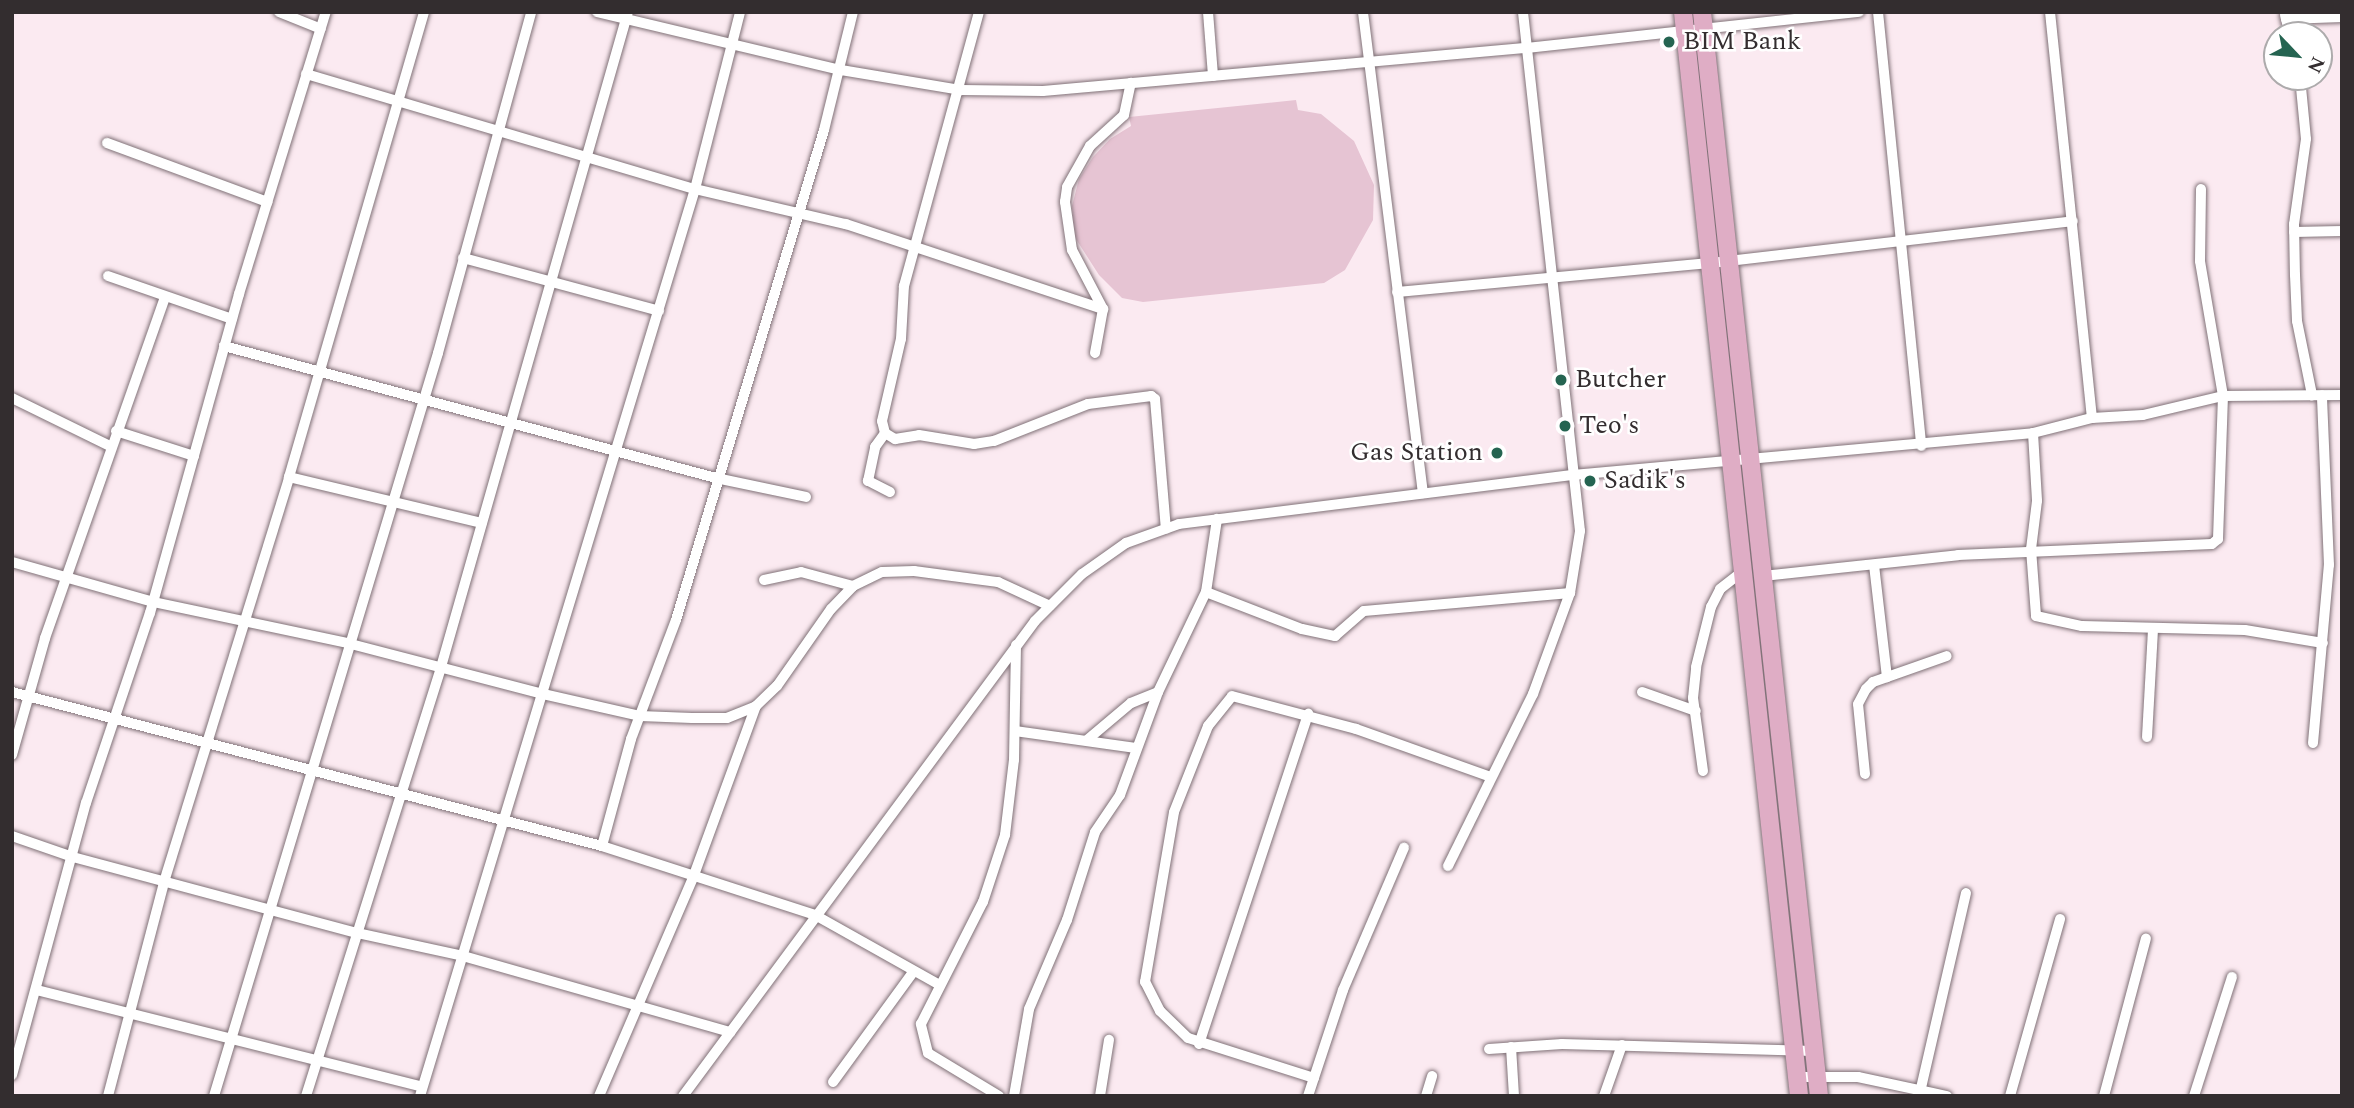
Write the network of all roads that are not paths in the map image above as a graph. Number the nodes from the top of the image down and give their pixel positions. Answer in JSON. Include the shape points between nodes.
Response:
{"nodes":[{"id":1,"x":279,"y":12,"type":"edge"},
{"id":2,"x":326,"y":12,"type":"edge"},
{"id":3,"x":424,"y":12,"type":"edge"},
{"id":4,"x":531,"y":12,"type":"edge"},
{"id":5,"x":597,"y":12,"type":"edge"},
{"id":6,"x":740,"y":12,"type":"edge"},
{"id":7,"x":853,"y":12,"type":"edge"},
{"id":8,"x":979,"y":12,"type":"edge"},
{"id":9,"x":1208,"y":12,"type":"edge"},
{"id":10,"x":1363,"y":12,"type":"edge"},
{"id":11,"x":1523,"y":12,"type":"edge"},
{"id":12,"x":1859,"y":12,"type":"edge"},
{"id":13,"x":1878,"y":12,"type":"edge"},
{"id":14,"x":2050,"y":12,"type":"edge"},
{"id":15,"x":627,"y":16,"type":"edge"},
{"id":16,"x":2286,"y":16,"type":"edge"},
{"id":17,"x":2342,"y":17,"type":"edge"},
{"id":18,"x":1703,"y":20,"type":"edge"},
{"id":19,"x":1684,"y":21,"type":"edge"},
{"id":20,"x":321,"y":29,"type":"junction"},
{"id":21,"x":732,"y":46,"type":"junction"},
{"id":22,"x":1527,"y":48,"type":"junction"},
{"id":23,"x":1368,"y":61,"type":"junction"},
{"id":24,"x":841,"y":70,"type":"junction"},
{"id":25,"x":306,"y":74,"type":"junction"},
{"id":26,"x":1213,"y":76,"type":"junction"},
{"id":27,"x":1131,"y":83,"type":"junction"},
{"id":28,"x":961,"y":90,"type":"junction"},
{"id":29,"x":2301,"y":91,"type":"edge"},
{"id":30,"x":399,"y":101,"type":"junction"},
{"id":31,"x":499,"y":129,"type":"junction"},
{"id":32,"x":107,"y":143,"type":"dead end"},
{"id":33,"x":590,"y":154,"type":"junction"},
{"id":34,"x":695,"y":189,"type":"junction"},
{"id":35,"x":2201,"y":189,"type":"dead end"},
{"id":36,"x":267,"y":202,"type":"junction"},
{"id":37,"x":799,"y":213,"type":"junction"},
{"id":38,"x":2073,"y":221,"type":"junction"},
{"id":39,"x":2342,"y":231,"type":"edge"},
{"id":40,"x":2294,"y":232,"type":"junction"},
{"id":41,"x":1899,"y":239,"type":"junction"},
{"id":42,"x":916,"y":245,"type":"junction"},
{"id":43,"x":463,"y":258,"type":"junction"},
{"id":44,"x":1720,"y":261,"type":"junction"},
{"id":45,"x":108,"y":276,"type":"dead end"},
{"id":46,"x":1552,"y":278,"type":"junction"},
{"id":47,"x":552,"y":282,"type":"junction"},
{"id":48,"x":1397,"y":292,"type":"junction"},
{"id":49,"x":165,"y":298,"type":"junction"},
{"id":50,"x":1104,"y":309,"type":"junction"},
{"id":51,"x":659,"y":311,"type":"junction"},
{"id":52,"x":232,"y":319,"type":"junction"},
{"id":53,"x":224,"y":346,"type":"junction"},
{"id":54,"x":1095,"y":353,"type":"dead end"},
{"id":55,"x":317,"y":372,"type":"junction"},
{"id":56,"x":2317,"y":395,"type":"junction"},
{"id":57,"x":2342,"y":395,"type":"edge"},
{"id":58,"x":2223,"y":396,"type":"junction"},
{"id":59,"x":12,"y":398,"type":"edge"},
{"id":60,"x":423,"y":401,"type":"junction"},
{"id":61,"x":2092,"y":418,"type":"junction"},
{"id":62,"x":510,"y":423,"type":"junction"},
{"id":63,"x":116,"y":431,"type":"junction"},
{"id":64,"x":885,"y":433,"type":"junction"},
{"id":65,"x":2033,"y":433,"type":"junction"},
{"id":66,"x":110,"y":446,"type":"junction"},
{"id":67,"x":1921,"y":446,"type":"junction"},
{"id":68,"x":617,"y":451,"type":"junction"},
{"id":69,"x":194,"y":456,"type":"junction"},
{"id":70,"x":1742,"y":460,"type":"junction"},
{"id":71,"x":1573,"y":475,"type":"junction"},
{"id":72,"x":289,"y":477,"type":"junction"},
{"id":73,"x":716,"y":478,"type":"junction"},
{"id":74,"x":890,"y":492,"type":"dead end"},
{"id":75,"x":1423,"y":493,"type":"junction"},
{"id":76,"x":806,"y":497,"type":"dead end"},
{"id":77,"x":391,"y":500,"type":"junction"},
{"id":78,"x":1217,"y":519,"type":"junction"},
{"id":79,"x":482,"y":523,"type":"junction"},
{"id":80,"x":1166,"y":529,"type":"junction"},
{"id":81,"x":2031,"y":549,"type":"junction"},
{"id":82,"x":12,"y":562,"type":"edge"},
{"id":83,"x":1874,"y":565,"type":"junction"},
{"id":84,"x":1744,"y":569,"type":"junction"},
{"id":85,"x":1763,"y":576,"type":"junction"},
{"id":86,"x":69,"y":578,"type":"junction"},
{"id":87,"x":764,"y":580,"type":"dead end"},
{"id":88,"x":853,"y":586,"type":"junction"},
{"id":89,"x":1206,"y":592,"type":"junction"},
{"id":90,"x":1570,"y":593,"type":"junction"},
{"id":91,"x":153,"y":602,"type":"junction"},
{"id":92,"x":1049,"y":606,"type":"junction"},
{"id":93,"x":244,"y":623,"type":"junction"},
{"id":94,"x":2152,"y":631,"type":"junction"},
{"id":95,"x":347,"y":643,"type":"junction"},
{"id":96,"x":2323,"y":643,"type":"junction"},
{"id":97,"x":1016,"y":645,"type":"junction"},
{"id":98,"x":1947,"y":656,"type":"dead end"},
{"id":99,"x":441,"y":667,"type":"junction"},
{"id":100,"x":1887,"y":677,"type":"junction"},
{"id":101,"x":12,"y":692,"type":"edge"},
{"id":102,"x":1158,"y":692,"type":"junction"},
{"id":103,"x":1642,"y":692,"type":"dead end"},
{"id":104,"x":543,"y":694,"type":"junction"},
{"id":105,"x":1776,"y":694,"type":"junction"},
{"id":106,"x":1757,"y":696,"type":"junction"},
{"id":107,"x":30,"y":697,"type":"junction"},
{"id":108,"x":756,"y":706,"type":"junction"},
{"id":109,"x":1696,"y":711,"type":"junction"},
{"id":110,"x":1308,"y":714,"type":"junction"},
{"id":111,"x":114,"y":716,"type":"junction"},
{"id":112,"x":640,"y":716,"type":"junction"},
{"id":113,"x":1015,"y":731,"type":"junction"},
{"id":114,"x":2147,"y":737,"type":"dead end"},
{"id":115,"x":1087,"y":740,"type":"junction"},
{"id":116,"x":2313,"y":743,"type":"dead end"},
{"id":117,"x":210,"y":744,"type":"junction"},
{"id":118,"x":1136,"y":748,"type":"junction"},
{"id":119,"x":12,"y":755,"type":"edge"},
{"id":120,"x":309,"y":772,"type":"junction"},
{"id":121,"x":1703,"y":772,"type":"dead end"},
{"id":122,"x":1865,"y":774,"type":"dead end"},
{"id":123,"x":1491,"y":777,"type":"junction"},
{"id":124,"x":401,"y":794,"type":"junction"},
{"id":125,"x":505,"y":818,"type":"junction"},
{"id":126,"x":12,"y":836,"type":"edge"},
{"id":127,"x":601,"y":846,"type":"junction"},
{"id":128,"x":1404,"y":848,"type":"dead end"},
{"id":129,"x":73,"y":857,"type":"junction"},
{"id":130,"x":1448,"y":866,"type":"dead end"},
{"id":131,"x":694,"y":876,"type":"junction"},
{"id":132,"x":164,"y":882,"type":"junction"},
{"id":133,"x":1966,"y":893,"type":"dead end"},
{"id":134,"x":272,"y":911,"type":"junction"},
{"id":135,"x":815,"y":915,"type":"junction"},
{"id":136,"x":2060,"y":919,"type":"dead end"},
{"id":137,"x":357,"y":933,"type":"junction"},
{"id":138,"x":2146,"y":939,"type":"dead end"},
{"id":139,"x":463,"y":956,"type":"junction"},
{"id":140,"x":914,"y":971,"type":"junction"},
{"id":141,"x":2232,"y":977,"type":"dead end"},
{"id":142,"x":938,"y":984,"type":"junction"},
{"id":143,"x":37,"y":990,"type":"junction"},
{"id":144,"x":637,"y":1004,"type":"junction"},
{"id":145,"x":130,"y":1015,"type":"junction"},
{"id":146,"x":730,"y":1032,"type":"junction"},
{"id":147,"x":232,"y":1040,"type":"junction"},
{"id":148,"x":1109,"y":1040,"type":"dead end"},
{"id":149,"x":1199,"y":1044,"type":"junction"},
{"id":150,"x":1622,"y":1045,"type":"junction"},
{"id":151,"x":1511,"y":1047,"type":"junction"},
{"id":152,"x":1489,"y":1049,"type":"dead end"},
{"id":153,"x":1814,"y":1051,"type":"junction"},
{"id":154,"x":1795,"y":1052,"type":"junction"},
{"id":155,"x":317,"y":1061,"type":"junction"},
{"id":156,"x":1816,"y":1074,"type":"junction"},
{"id":157,"x":12,"y":1075,"type":"edge"},
{"id":158,"x":1432,"y":1076,"type":"dead end"},
{"id":159,"x":1797,"y":1077,"type":"junction"},
{"id":160,"x":1314,"y":1078,"type":"junction"},
{"id":161,"x":834,"y":1082,"type":"dead end"},
{"id":162,"x":1921,"y":1088,"type":"junction"},
{"id":163,"x":421,"y":1091,"type":"edge"},
{"id":164,"x":108,"y":1096,"type":"edge"},
{"id":165,"x":214,"y":1096,"type":"edge"},
{"id":166,"x":306,"y":1096,"type":"edge"},
{"id":167,"x":598,"y":1096,"type":"edge"},
{"id":168,"x":683,"y":1096,"type":"edge"},
{"id":169,"x":999,"y":1096,"type":"edge"},
{"id":170,"x":1014,"y":1096,"type":"edge"},
{"id":171,"x":1100,"y":1096,"type":"edge"},
{"id":172,"x":1308,"y":1096,"type":"edge"},
{"id":173,"x":1426,"y":1096,"type":"edge"},
{"id":174,"x":1514,"y":1096,"type":"edge"},
{"id":175,"x":1604,"y":1096,"type":"edge"},
{"id":176,"x":1799,"y":1096,"type":"edge"},
{"id":177,"x":1819,"y":1096,"type":"edge"},
{"id":178,"x":1947,"y":1096,"type":"edge"},
{"id":179,"x":2010,"y":1096,"type":"edge"},
{"id":180,"x":2104,"y":1096,"type":"edge"},
{"id":181,"x":2194,"y":1096,"type":"edge"}],
"edges":[{"from":1,"to":20,"type":"street"},
{"from":2,"to":20,"type":"street"},
{"from":3,"to":30,"type":"street"},
{"from":4,"to":31,"type":"street"},
{"from":5,"to":15,"type":"street"},
{"from":6,"to":21,"type":"street"},
{"from":7,"to":24,"type":"street"},
{"from":8,"to":28,"type":"street"},
{"from":9,"to":26,"type":"street"},
{"from":10,"to":23,"type":"street"},
{"from":11,"to":22,"type":"street"},
{"from":12,"to":18,"type":"street"},
{"from":13,"to":41,"type":"street"},
{"from":14,"to":38,"type":"street"},
{"from":15,"to":21,"type":"street"},
{"from":15,"to":33,"type":"street"},
{"from":16,"to":17,"type":"street"},
{"from":18,"to":19,"type":"street"},
{"from":18,"to":44,"type":"main road"},
{"from":19,"to":22,"type":"street"},
{"from":19,"to":44,"type":"main road"},
{"from":20,"to":25,"type":"street"},
{"from":21,"to":24,"type":"street"},
{"from":21,"to":34,"type":"street"},
{"from":22,"to":23,"type":"street"},
{"from":22,"to":46,"type":"street"},
{"from":23,"to":26,"type":"street"},
{"from":23,"to":48,"type":"street"},
{"from":24,"to":28,"type":"street"},
{"from":24,"to":37,"type":"street"},
{"from":25,"to":30,"type":"street"},
{"from":25,"to":36,"type":"street"},
{"from":26,"to":27,"type":"street"},
{"from":27,"to":28,"type":"street","via":[[1042,91]]},
{"from":27,"to":50,"type":"street","via":[[1124,115],[1085,154],[1067,187],[1065,202],[1072,250]]},
{"from":28,"to":42,"type":"street"},
{"from":29,"to":40,"type":"street","via":[[2305,139]]},
{"from":30,"to":31,"type":"street"},
{"from":30,"to":55,"type":"street"},
{"from":31,"to":33,"type":"street"},
{"from":31,"to":43,"type":"street"},
{"from":32,"to":36,"type":"street"},
{"from":33,"to":34,"type":"street"},
{"from":33,"to":47,"type":"street"},
{"from":34,"to":37,"type":"street"},
{"from":34,"to":51,"type":"street"},
{"from":35,"to":58,"type":"street","via":[[2200,261]]},
{"from":36,"to":52,"type":"street"},
{"from":37,"to":42,"type":"street"},
{"from":37,"to":73,"type":"street"},
{"from":38,"to":41,"type":"street"},
{"from":38,"to":61,"type":"street"},
{"from":39,"to":40,"type":"street"},
{"from":40,"to":56,"type":"street","via":[[2297,321]]},
{"from":41,"to":44,"type":"street"},
{"from":41,"to":67,"type":"street"},
{"from":42,"to":50,"type":"street"},
{"from":42,"to":64,"type":"street","via":[[904,286],[901,339],[882,421]]},
{"from":43,"to":47,"type":"street"},
{"from":43,"to":60,"type":"street"},
{"from":44,"to":46,"type":"street"},
{"from":44,"to":70,"type":"main road"},
{"from":45,"to":49,"type":"street"},
{"from":46,"to":48,"type":"street"},
{"from":46,"to":71,"type":"street"},
{"from":47,"to":51,"type":"street"},
{"from":47,"to":62,"type":"street"},
{"from":48,"to":75,"type":"street"},
{"from":49,"to":52,"type":"street"},
{"from":49,"to":63,"type":"street"},
{"from":50,"to":54,"type":"street"},
{"from":51,"to":68,"type":"street"},
{"from":52,"to":53,"type":"street"},
{"from":53,"to":55,"type":"street"},
{"from":53,"to":69,"type":"street"},
{"from":55,"to":60,"type":"street"},
{"from":55,"to":72,"type":"street"},
{"from":56,"to":57,"type":"street"},
{"from":56,"to":58,"type":"street"},
{"from":56,"to":96,"type":"street","via":[[2329,565]]},
{"from":58,"to":61,"type":"street","via":[[2143,415]]},
{"from":58,"to":81,"type":"street","via":[[2222,529],[2212,544]]},
{"from":59,"to":66,"type":"street"},
{"from":60,"to":62,"type":"street"},
{"from":60,"to":77,"type":"street"},
{"from":61,"to":65,"type":"street"},
{"from":62,"to":68,"type":"street"},
{"from":62,"to":79,"type":"street"},
{"from":63,"to":66,"type":"street"},
{"from":63,"to":69,"type":"street"},
{"from":64,"to":74,"type":"street","via":[[876,447],[868,481]]},
{"from":64,"to":80,"type":"street","via":[[895,439],[919,435],[974,444],[994,441],[1088,404],[1152,396]]},
{"from":65,"to":67,"type":"street"},
{"from":65,"to":81,"type":"street","via":[[2038,501]]},
{"from":66,"to":86,"type":"street"},
{"from":67,"to":70,"type":"street"},
{"from":68,"to":73,"type":"street"},
{"from":68,"to":104,"type":"street"},
{"from":69,"to":91,"type":"street"},
{"from":70,"to":71,"type":"street"},
{"from":70,"to":84,"type":"main road"},
{"from":70,"to":85,"type":"main road"},
{"from":71,"to":75,"type":"street"},
{"from":71,"to":90,"type":"street","via":[[1580,531]]},
{"from":72,"to":77,"type":"street"},
{"from":72,"to":93,"type":"street"},
{"from":73,"to":76,"type":"street"},
{"from":73,"to":112,"type":"street","via":[[676,620]]},
{"from":75,"to":78,"type":"street"},
{"from":77,"to":79,"type":"street"},
{"from":77,"to":95,"type":"street"},
{"from":78,"to":80,"type":"street"},
{"from":78,"to":89,"type":"street"},
{"from":79,"to":99,"type":"street"},
{"from":80,"to":92,"type":"street","via":[[1126,543],[1082,573]]},
{"from":81,"to":83,"type":"street"},
{"from":81,"to":94,"type":"street","via":[[2036,616],[2082,626]]},
{"from":82,"to":86,"type":"street"},
{"from":83,"to":85,"type":"street"},
{"from":83,"to":100,"type":"street"},
{"from":84,"to":106,"type":"main road"},
{"from":84,"to":109,"type":"street","via":[[1720,589],[1711,607],[1696,667]]},
{"from":85,"to":105,"type":"main road"},
{"from":86,"to":91,"type":"street"},
{"from":86,"to":107,"type":"street"},
{"from":87,"to":88,"type":"street","via":[[801,572]]},
{"from":88,"to":92,"type":"street","via":[[882,572],[914,571],[998,582]]},
{"from":88,"to":108,"type":"street","via":[[777,686]]},
{"from":89,"to":90,"type":"street","via":[[1302,629],[1335,636],[1364,611]]},
{"from":89,"to":102,"type":"street"},
{"from":90,"to":123,"type":"street","via":[[1534,694]]},
{"from":91,"to":93,"type":"street"},
{"from":91,"to":111,"type":"street"},
{"from":92,"to":97,"type":"street"},
{"from":93,"to":95,"type":"street"},
{"from":93,"to":117,"type":"street"},
{"from":94,"to":96,"type":"street","via":[[2245,630]]},
{"from":94,"to":114,"type":"street"},
{"from":95,"to":99,"type":"street"},
{"from":95,"to":120,"type":"street"},
{"from":96,"to":116,"type":"street"},
{"from":97,"to":113,"type":"street"},
{"from":97,"to":135,"type":"street"},
{"from":98,"to":100,"type":"street"},
{"from":99,"to":104,"type":"street"},
{"from":99,"to":124,"type":"street"},
{"from":100,"to":122,"type":"street","via":[[1873,682],[1858,704]]},
{"from":101,"to":107,"type":"street"},
{"from":102,"to":115,"type":"street","via":[[1131,703]]},
{"from":102,"to":118,"type":"street"},
{"from":103,"to":109,"type":"street"},
{"from":104,"to":112,"type":"street"},
{"from":104,"to":125,"type":"street"},
{"from":105,"to":106,"type":"main road"},
{"from":105,"to":153,"type":"main road"},
{"from":106,"to":154,"type":"main road"},
{"from":107,"to":111,"type":"street"},
{"from":107,"to":119,"type":"street"},
{"from":108,"to":112,"type":"street","via":[[727,719]]},
{"from":108,"to":131,"type":"street"},
{"from":109,"to":121,"type":"street"},
{"from":110,"to":123,"type":"street"},
{"from":110,"to":149,"type":"street"},
{"from":110,"to":149,"type":"street","via":[[1232,696],[1226,699],[1208,726],[1174,812],[1144,982],[1160,1011]]},
{"from":111,"to":117,"type":"street"},
{"from":111,"to":129,"type":"street"},
{"from":112,"to":127,"type":"street"},
{"from":113,"to":115,"type":"street"},
{"from":113,"to":142,"type":"street","via":[[1005,835],[983,902]]},
{"from":115,"to":118,"type":"street"},
{"from":117,"to":120,"type":"street"},
{"from":117,"to":132,"type":"street"},
{"from":118,"to":170,"type":"street","via":[[1120,795],[1095,832],[1067,920],[1029,1009]]},
{"from":120,"to":124,"type":"street"},
{"from":120,"to":134,"type":"street"},
{"from":123,"to":130,"type":"street"},
{"from":124,"to":125,"type":"street"},
{"from":124,"to":137,"type":"street"},
{"from":125,"to":127,"type":"street"},
{"from":125,"to":139,"type":"street"},
{"from":126,"to":129,"type":"street"},
{"from":127,"to":131,"type":"street"},
{"from":128,"to":160,"type":"street","via":[[1352,967]]},
{"from":129,"to":132,"type":"street"},
{"from":129,"to":143,"type":"street"},
{"from":131,"to":135,"type":"street"},
{"from":131,"to":144,"type":"street"},
{"from":132,"to":134,"type":"street"},
{"from":132,"to":145,"type":"street"},
{"from":133,"to":162,"type":"street"},
{"from":134,"to":137,"type":"street"},
{"from":134,"to":147,"type":"street"},
{"from":135,"to":140,"type":"street"},
{"from":135,"to":146,"type":"street"},
{"from":136,"to":179,"type":"street"},
{"from":137,"to":139,"type":"street"},
{"from":137,"to":155,"type":"street"},
{"from":138,"to":180,"type":"street"},
{"from":139,"to":144,"type":"street"},
{"from":139,"to":163,"type":"street"},
{"from":140,"to":142,"type":"street"},
{"from":140,"to":161,"type":"street"},
{"from":141,"to":181,"type":"street"},
{"from":142,"to":169,"type":"street","via":[[921,1024],[928,1053]]},
{"from":143,"to":145,"type":"street"},
{"from":143,"to":157,"type":"street"},
{"from":144,"to":146,"type":"street"},
{"from":144,"to":167,"type":"street"},
{"from":145,"to":147,"type":"street"},
{"from":145,"to":164,"type":"street"},
{"from":146,"to":168,"type":"street"},
{"from":147,"to":155,"type":"street"},
{"from":147,"to":165,"type":"street"},
{"from":148,"to":171,"type":"street"},
{"from":149,"to":160,"type":"street","via":[[1263,1059]]},
{"from":150,"to":151,"type":"street"},
{"from":150,"to":154,"type":"street"},
{"from":150,"to":175,"type":"street"},
{"from":151,"to":152,"type":"street"},
{"from":151,"to":174,"type":"street"},
{"from":153,"to":154,"type":"street"},
{"from":153,"to":156,"type":"main road"},
{"from":154,"to":159,"type":"main road"},
{"from":155,"to":163,"type":"street"},
{"from":155,"to":166,"type":"street"},
{"from":156,"to":159,"type":"street"},
{"from":156,"to":162,"type":"street"},
{"from":156,"to":177,"type":"main road"},
{"from":158,"to":173,"type":"street"},
{"from":159,"to":176,"type":"main road"},
{"from":160,"to":172,"type":"street"},
{"from":162,"to":178,"type":"street"}]}
